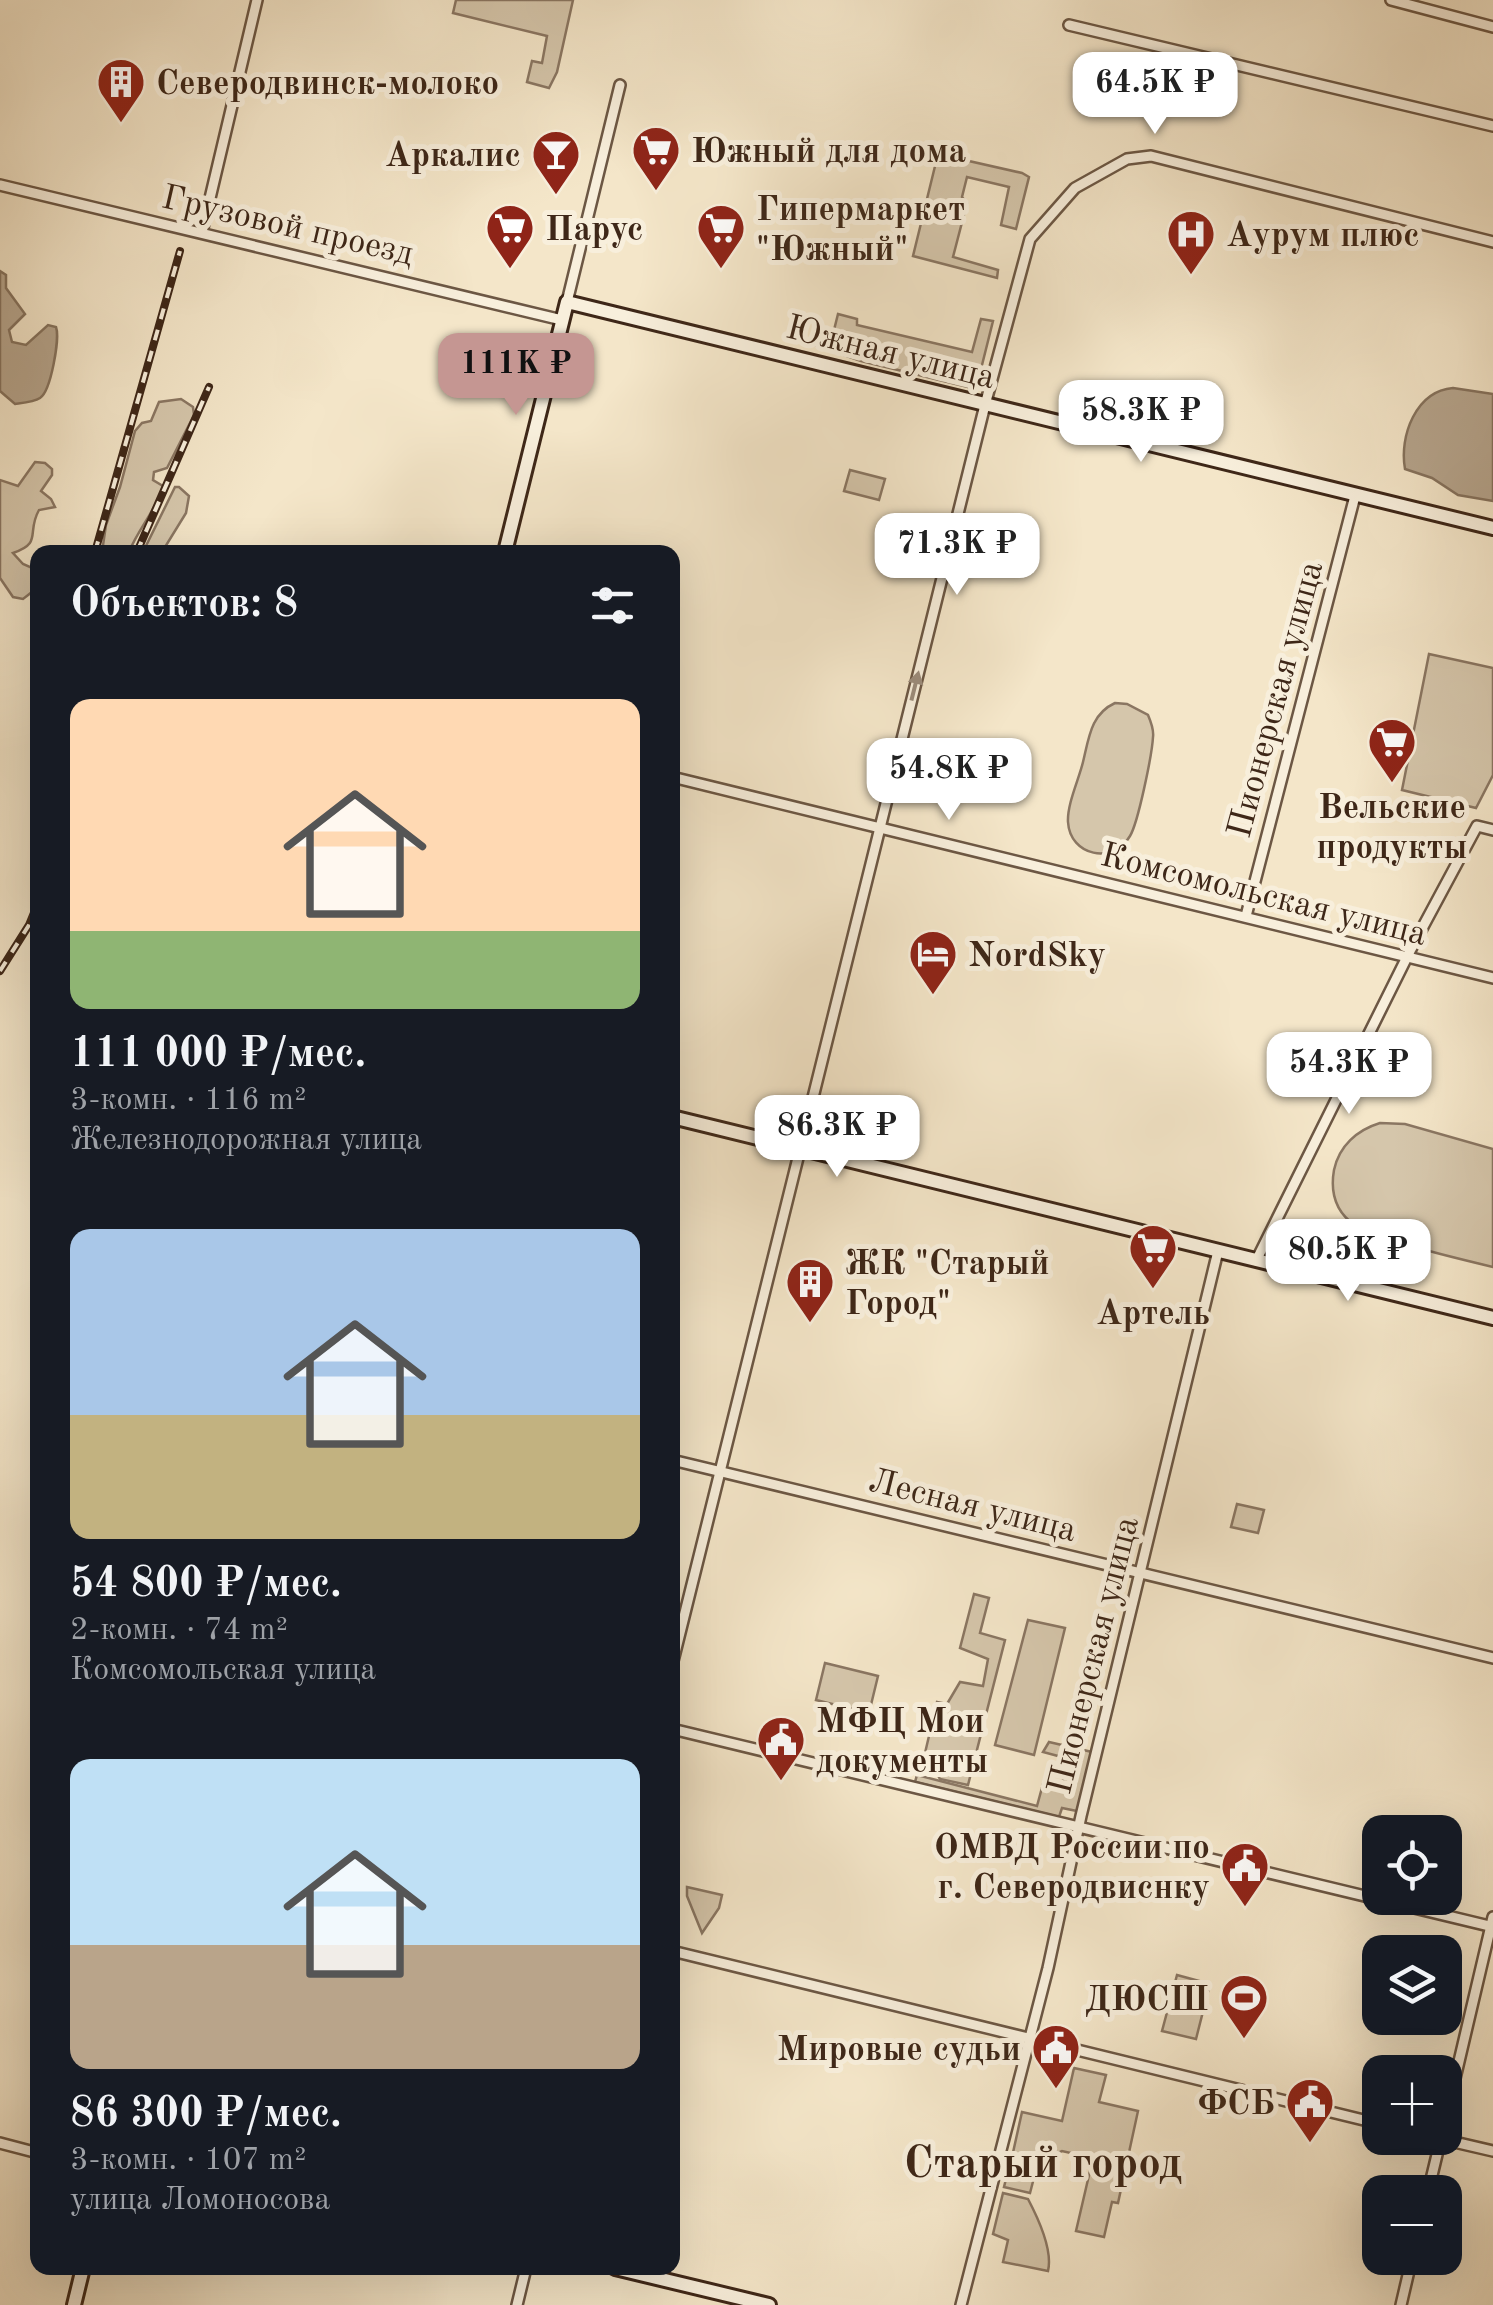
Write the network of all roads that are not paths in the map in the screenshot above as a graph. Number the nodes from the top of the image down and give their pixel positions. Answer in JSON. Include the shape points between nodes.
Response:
{"nodes":[{"id":1,"x":257,"y":0,"type":"edge"},
{"id":2,"x":1391,"y":0,"type":"edge"},
{"id":3,"x":1069,"y":25,"type":"dead end"},
{"id":4,"x":1493,"y":27,"type":"edge"},
{"id":5,"x":620,"y":85,"type":"dead end"},
{"id":6,"x":1493,"y":126,"type":"edge"},
{"id":7,"x":0,"y":184,"type":"edge"},
{"id":8,"x":202,"y":232,"type":"junction"},
{"id":9,"x":1493,"y":242,"type":"edge"},
{"id":10,"x":567,"y":302,"type":"junction"},
{"id":11,"x":562,"y":320,"type":"junction"},
{"id":12,"x":984,"y":405,"type":"junction"},
{"id":13,"x":1355,"y":496,"type":"junction"},
{"id":14,"x":1493,"y":528,"type":"edge"},
{"id":15,"x":507,"y":545,"type":"edge"},
{"id":16,"x":680,"y":779,"type":"edge"},
{"id":17,"x":879,"y":825,"type":"junction"},
{"id":18,"x":1493,"y":830,"type":"edge"},
{"id":19,"x":1246,"y":916,"type":"junction"},
{"id":20,"x":1408,"y":957,"type":"junction"},
{"id":21,"x":1493,"y":978,"type":"edge"},
{"id":22,"x":680,"y":1119,"type":"edge"},
{"id":23,"x":799,"y":1148,"type":"junction"},
{"id":24,"x":1218,"y":1252,"type":"junction"},
{"id":25,"x":1256,"y":1260,"type":"junction"},
{"id":26,"x":1493,"y":1318,"type":"edge"},
{"id":27,"x":680,"y":1462,"type":"edge"},
{"id":28,"x":720,"y":1471,"type":"junction"},
{"id":29,"x":1140,"y":1573,"type":"junction"},
{"id":30,"x":680,"y":1633,"type":"edge"},
{"id":31,"x":1493,"y":1658,"type":"edge"},
{"id":32,"x":680,"y":1730,"type":"edge"},
{"id":33,"x":1078,"y":1827,"type":"junction"},
{"id":34,"x":1492,"y":1924,"type":"edge"},
{"id":35,"x":680,"y":1954,"type":"edge"},
{"id":36,"x":1030,"y":2039,"type":"junction"},
{"id":37,"x":1461,"y":2055,"type":"edge"},
{"id":38,"x":1362,"y":2120,"type":"edge"},
{"id":39,"x":1462,"y":2143,"type":"edge"},
{"id":40,"x":0,"y":2144,"type":"edge"},
{"id":41,"x":30,"y":2150,"type":"edge"},
{"id":42,"x":1493,"y":2151,"type":"edge"},
{"id":43,"x":81,"y":2275,"type":"edge"},
{"id":44,"x":524,"y":2275,"type":"edge"},
{"id":45,"x":644,"y":2275,"type":"edge"},
{"id":46,"x":1408,"y":2275,"type":"edge"},
{"id":47,"x":74,"y":2305,"type":"edge"},
{"id":48,"x":517,"y":2305,"type":"edge"},
{"id":49,"x":769,"y":2305,"type":"edge"},
{"id":50,"x":961,"y":2305,"type":"edge"},
{"id":51,"x":1401,"y":2305,"type":"edge"}],
"edges":[{"from":1,"to":8,"type":"street"},
{"from":2,"to":4,"type":"street"},
{"from":3,"to":6,"type":"street"},
{"from":5,"to":10,"type":"street"},
{"from":7,"to":8,"type":"street","name":"Грузовой проезд"},
{"from":8,"to":11,"type":"street","name":"Грузовой проезд"},
{"from":9,"to":12,"type":"street","via":[[1151,156],[1127,159],[1075,188],[1030,239]]},
{"from":10,"to":11,"type":"main road"},
{"from":10,"to":12,"type":"main road","name":"Южная улица"},
{"from":11,"to":15,"type":"main road"},
{"from":12,"to":13,"type":"main road","name":"Южная улица"},
{"from":17,"to":12,"type":"street","one_way":true},
{"from":13,"to":14,"type":"main road","name":"Южная улица"},
{"from":13,"to":19,"type":"street","name":"Пионерская улица"},
{"from":16,"to":17,"type":"street","name":"Комсомольская улица"},
{"from":17,"to":19,"type":"street","name":"Комсомольская улица"},
{"from":17,"to":23,"type":"street"},
{"from":18,"to":20,"type":"street","via":[[1477,826]]},
{"from":19,"to":20,"type":"street","name":"Комсомольская улица"},
{"from":20,"to":21,"type":"street","name":"Комсомольская улица"},
{"from":20,"to":25,"type":"street"},
{"from":22,"to":23,"type":"main road"},
{"from":23,"to":24,"type":"main road"},
{"from":23,"to":28,"type":"street"},
{"from":24,"to":25,"type":"main road"},
{"from":24,"to":29,"type":"street","name":"Пионерская улица"},
{"from":25,"to":26,"type":"main road"},
{"from":27,"to":28,"type":"street","name":"Лесная улица"},
{"from":28,"to":29,"type":"street","name":"Лесная улица"},
{"from":28,"to":30,"type":"street"},
{"from":29,"to":31,"type":"street","name":"Лесная улица"},
{"from":29,"to":33,"type":"street","name":"Пионерская улица"},
{"from":32,"to":33,"type":"street"},
{"from":33,"to":34,"type":"street"},
{"from":33,"to":36,"type":"street","name":"Пионерская улица"},
{"from":34,"to":37,"type":"street"},
{"from":35,"to":36,"type":"street"},
{"from":36,"to":38,"type":"street"},
{"from":36,"to":50,"type":"street","name":"Пионерская улица"},
{"from":39,"to":42,"type":"street"},
{"from":40,"to":41,"type":"street"},
{"from":43,"to":47,"type":"main road"},
{"from":44,"to":48,"type":"street"},
{"from":45,"to":49,"type":"main road"},
{"from":46,"to":51,"type":"street"}]}
